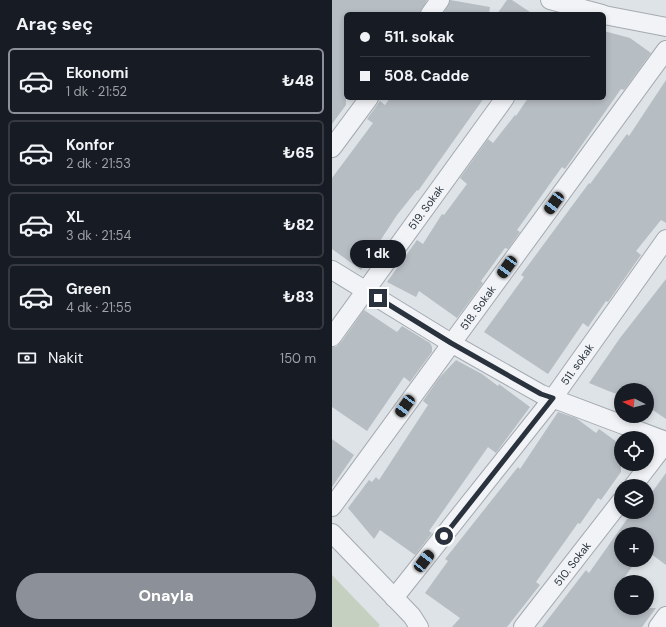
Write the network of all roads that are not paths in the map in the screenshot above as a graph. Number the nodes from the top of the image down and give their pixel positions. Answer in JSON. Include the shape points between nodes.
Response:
{"nodes":[{"id":1,"x":440,"y":0,"type":"edge"},
{"id":2,"x":550,"y":0,"type":"edge"},
{"id":3,"x":571,"y":7,"type":"edge"},
{"id":4,"x":431,"y":12,"type":"edge"},
{"id":5,"x":594,"y":12,"type":"edge"},
{"id":6,"x":606,"y":15,"type":"edge"},
{"id":7,"x":666,"y":27,"type":"edge"},
{"id":8,"x":666,"y":50,"type":"edge"},
{"id":9,"x":368,"y":100,"type":"edge"},
{"id":10,"x":504,"y":100,"type":"edge"},
{"id":11,"x":332,"y":148,"type":"edge"},
{"id":12,"x":666,"y":239,"type":"edge"},
{"id":13,"x":332,"y":270,"type":"edge"},
{"id":14,"x":366,"y":291,"type":"junction"},
{"id":15,"x":332,"y":337,"type":"edge"},
{"id":16,"x":451,"y":343,"type":"junction"},
{"id":17,"x":553,"y":398,"type":"junction"},
{"id":18,"x":666,"y":442,"type":"edge"},
{"id":19,"x":638,"y":479,"type":"edge"},
{"id":20,"x":332,"y":507,"type":"edge"},
{"id":21,"x":614,"y":510,"type":"edge"},
{"id":22,"x":332,"y":533,"type":"edge"},
{"id":23,"x":394,"y":598,"type":"junction"},
{"id":24,"x":666,"y":616,"type":"edge"},
{"id":25,"x":419,"y":627,"type":"edge"},
{"id":26,"x":523,"y":627,"type":"edge"},
{"id":27,"x":658,"y":627,"type":"edge"}],
"edges":[{"from":1,"to":4,"type":"street"},
{"from":2,"to":3,"type":"street"},
{"from":3,"to":5,"type":"street"},
{"from":6,"to":7,"type":"street"},
{"from":8,"to":16,"type":"street","name":"518. Sokak"},
{"from":9,"to":11,"type":"street"},
{"from":10,"to":14,"type":"street","name":"519. Sokak"},
{"from":12,"to":17,"type":"street","name":"511. sokak"},
{"from":13,"to":14,"type":"street"},
{"from":14,"to":15,"type":"street","name":"519. Sokak"},
{"from":14,"to":16,"type":"street"},
{"from":16,"to":17,"type":"street","via":[[541,394]]},
{"from":16,"to":20,"type":"street","name":"518. Sokak"},
{"from":17,"to":18,"type":"street"},
{"from":17,"to":23,"type":"street","name":"511. sokak"},
{"from":18,"to":19,"type":"street"},
{"from":21,"to":26,"type":"street","name":"510. Sokak"},
{"from":22,"to":23,"type":"street"},
{"from":23,"to":25,"type":"street"},
{"from":24,"to":27,"type":"street"}]}
